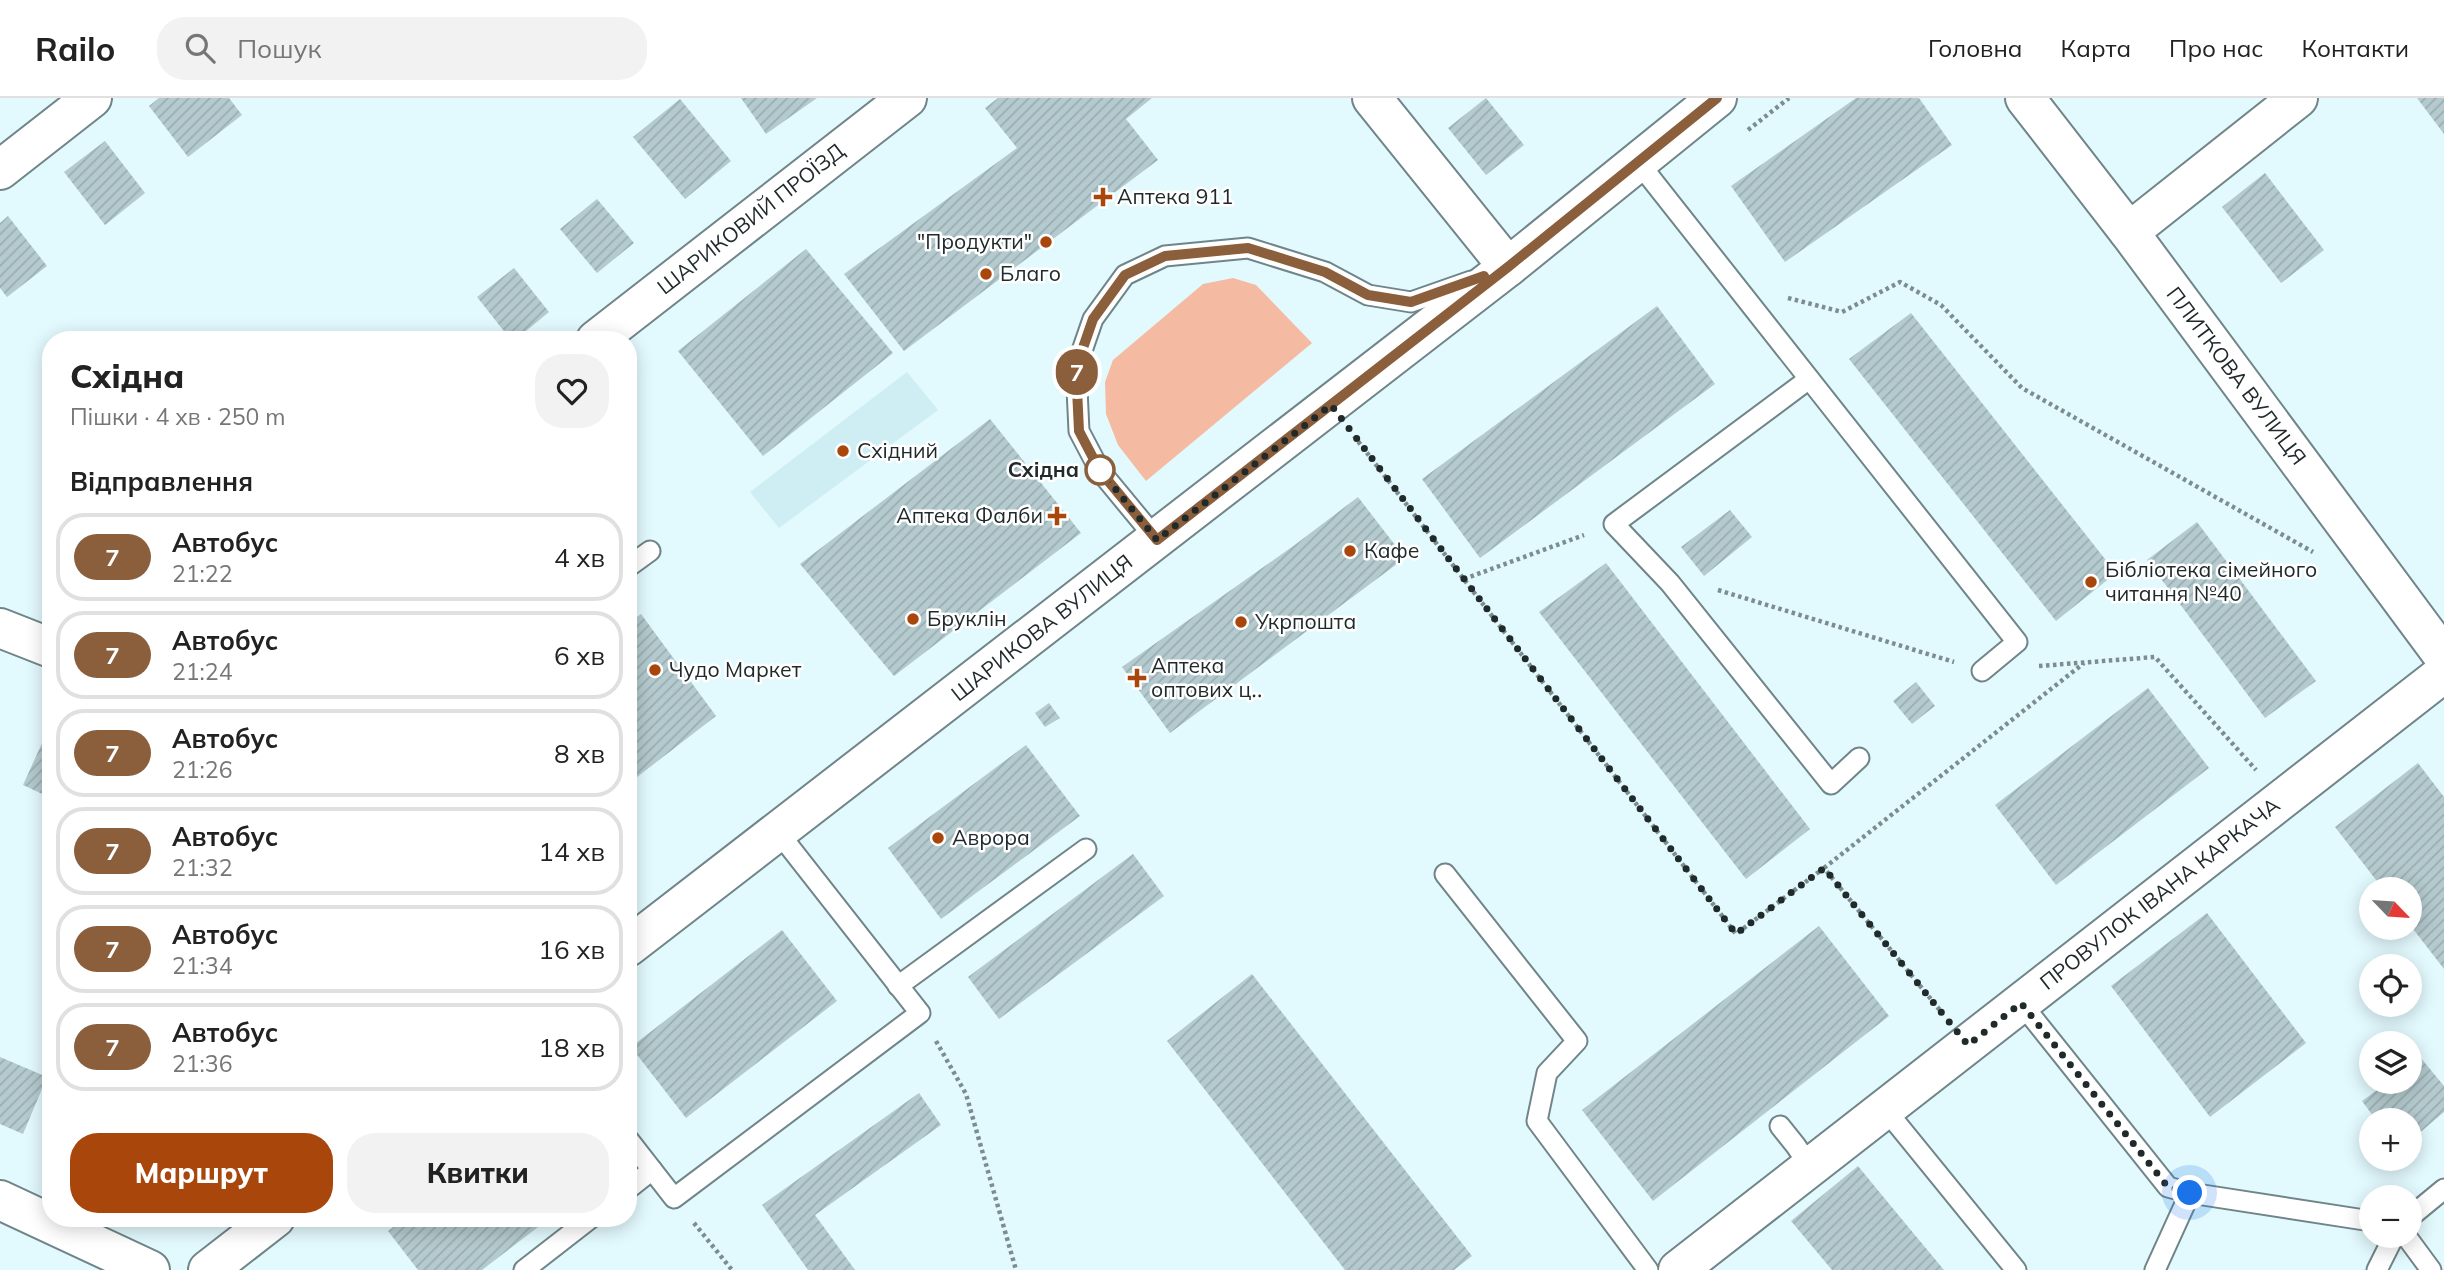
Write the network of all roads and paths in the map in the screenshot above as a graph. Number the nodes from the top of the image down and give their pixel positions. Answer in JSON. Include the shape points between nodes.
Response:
{"nodes":[{"id":1,"x":92,"y":98,"type":"edge"},
{"id":2,"x":907,"y":98,"type":"edge"},
{"id":3,"x":1372,"y":98,"type":"edge"},
{"id":4,"x":1717,"y":98,"type":"edge"},
{"id":5,"x":2025,"y":98,"type":"edge"},
{"id":6,"x":2298,"y":98,"type":"edge"},
{"id":7,"x":1638,"y":162,"type":"junction"},
{"id":8,"x":0,"y":170,"type":"edge"},
{"id":9,"x":2129,"y":232,"type":"junction"},
{"id":10,"x":1508,"y":267,"type":"junction"},
{"id":11,"x":1736,"y":286,"type":"junction"},
{"id":12,"x":608,"y":331,"type":"edge"},
{"id":13,"x":1809,"y":379,"type":"junction"},
{"id":14,"x":1331,"y":405,"type":"junction"},
{"id":15,"x":1614,"y":524,"type":"junction"},
{"id":16,"x":1157,"y":540,"type":"junction"},
{"id":17,"x":649,"y":551,"type":"dead end"},
{"id":18,"x":2319,"y":556,"type":"dead end"},
{"id":19,"x":637,"y":560,"type":"edge"},
{"id":20,"x":1464,"y":579,"type":"junction"},
{"id":21,"x":1709,"y":587,"type":"dead end"},
{"id":22,"x":0,"y":628,"type":"edge"},
{"id":23,"x":42,"y":644,"type":"edge"},
{"id":24,"x":2444,"y":657,"type":"edge"},
{"id":25,"x":2084,"y":663,"type":"junction"},
{"id":26,"x":1982,"y":671,"type":"junction"},
{"id":27,"x":2444,"y":673,"type":"edge"},
{"id":28,"x":1860,"y":758,"type":"dead end"},
{"id":29,"x":2282,"y":799,"type":"junction"},
{"id":30,"x":778,"y":832,"type":"junction"},
{"id":31,"x":1086,"y":849,"type":"dead end"},
{"id":32,"x":1824,"y":868,"type":"junction"},
{"id":33,"x":1445,"y":874,"type":"dead end"},
{"id":34,"x":637,"y":940,"type":"edge"},
{"id":35,"x":898,"y":986,"type":"junction"},
{"id":36,"x":2021,"y":1003,"type":"junction"},
{"id":37,"x":920,"y":1013,"type":"junction"},
{"id":38,"x":1968,"y":1045,"type":"junction"},
{"id":39,"x":1885,"y":1109,"type":"junction"},
{"id":40,"x":1780,"y":1126,"type":"dead end"},
{"id":41,"x":637,"y":1151,"type":"edge"},
{"id":42,"x":1810,"y":1167,"type":"junction"},
{"id":43,"x":652,"y":1170,"type":"junction"},
{"id":44,"x":637,"y":1182,"type":"edge"},
{"id":45,"x":2444,"y":1189,"type":"edge"},
{"id":46,"x":2190,"y":1193,"type":"junction"},
{"id":47,"x":674,"y":1198,"type":"junction"},
{"id":48,"x":0,"y":1200,"type":"edge"},
{"id":49,"x":2422,"y":1207,"type":"edge"},
{"id":50,"x":2359,"y":1219,"type":"edge"},
{"id":51,"x":42,"y":1220,"type":"edge"},
{"id":52,"x":58,"y":1227,"type":"edge"},
{"id":53,"x":263,"y":1227,"type":"edge"},
{"id":54,"x":579,"y":1227,"type":"edge"},
{"id":55,"x":2388,"y":1248,"type":"edge"},
{"id":56,"x":2415,"y":1248,"type":"edge"},
{"id":57,"x":150,"y":1270,"type":"edge"},
{"id":58,"x":208,"y":1270,"type":"edge"},
{"id":59,"x":524,"y":1270,"type":"edge"},
{"id":60,"x":732,"y":1270,"type":"edge"},
{"id":61,"x":1016,"y":1270,"type":"edge"},
{"id":62,"x":1648,"y":1270,"type":"edge"},
{"id":63,"x":1678,"y":1270,"type":"edge"},
{"id":64,"x":2016,"y":1270,"type":"edge"},
{"id":65,"x":2155,"y":1270,"type":"edge"},
{"id":66,"x":2377,"y":1270,"type":"edge"},
{"id":67,"x":2431,"y":1270,"type":"edge"}],
"edges":[{"from":1,"to":8,"type":"street"},
{"from":2,"to":12,"type":"street","name":"ШАРИКОВИЙ ПРОЇЗД"},
{"from":3,"to":10,"type":"street"},
{"from":4,"to":7,"type":"street","name":"ШАРИКОВА ВУЛИЦЯ"},
{"from":5,"to":9,"type":"street","name":"ПЛИТКОВА ВУЛИЦЯ"},
{"from":6,"to":9,"type":"street"},
{"from":7,"to":10,"type":"street","name":"ШАРИКОВА ВУЛИЦЯ"},
{"from":7,"to":11,"type":"lane"},
{"from":9,"to":24,"type":"street","name":"ПЛИТКОВА ВУЛИЦЯ"},
{"from":10,"to":14,"type":"street","name":"ШАРИКОВА ВУЛИЦЯ"},
{"from":10,"to":16,"type":"lane","via":[[1411,302],[1368,295],[1325,272],[1248,248],[1165,256],[1125,275],[1093,319],[1076,368],[1079,431],[1100,471]]},
{"from":11,"to":13,"type":"lane"},
{"from":11,"to":18,"type":"path","via":[[1842,312],[1900,282],[1941,304],[2022,388]]},
{"from":13,"to":15,"type":"lane"},
{"from":13,"to":26,"type":"lane","via":[[2017,642]]},
{"from":14,"to":16,"type":"street","name":"ШАРИКОВА ВУЛИЦЯ"},
{"from":14,"to":20,"type":"path"},
{"from":15,"to":20,"type":"path"},
{"from":15,"to":28,"type":"lane","via":[[1670,583],[1831,784]]},
{"from":16,"to":30,"type":"street","name":"ШАРИКОВА ВУЛИЦЯ"},
{"from":17,"to":19,"type":"lane"},
{"from":20,"to":32,"type":"path","via":[[1736,934]]},
{"from":21,"to":26,"type":"path"},
{"from":22,"to":23,"type":"street"},
{"from":25,"to":26,"type":"path"},
{"from":25,"to":29,"type":"path","via":[[2155,657]]},
{"from":25,"to":32,"type":"path"},
{"from":27,"to":29,"type":"street","name":"ПРОВУЛОК ІВАНА КАРКАЧА"},
{"from":29,"to":36,"type":"street","name":"ПРОВУЛОК ІВАНА КАРКАЧА"},
{"from":30,"to":34,"type":"street","name":"ШАРИКОВА ВУЛИЦЯ"},
{"from":30,"to":35,"type":"lane"},
{"from":31,"to":35,"type":"lane"},
{"from":32,"to":38,"type":"path"},
{"from":33,"to":62,"type":"lane","via":[[1577,1041],[1547,1073],[1537,1121]]},
{"from":35,"to":37,"type":"lane"},
{"from":36,"to":38,"type":"street","name":"ПРОВУЛОК ІВАНА КАРКАЧА"},
{"from":36,"to":46,"type":"lane","via":[[2168,1187]]},
{"from":37,"to":47,"type":"lane"},
{"from":37,"to":61,"type":"path","via":[[966,1094]]},
{"from":38,"to":39,"type":"street","name":"ПРОВУЛОК ІВАНА КАРКАЧА"},
{"from":39,"to":42,"type":"street","name":"ПРОВУЛОК ІВАНА КАРКАЧА"},
{"from":39,"to":64,"type":"lane"},
{"from":40,"to":42,"type":"lane"},
{"from":41,"to":43,"type":"lane"},
{"from":42,"to":63,"type":"street","name":"ПРОВУЛОК ІВАНА КАРКАЧА"},
{"from":43,"to":44,"type":"lane"},
{"from":43,"to":47,"type":"lane"},
{"from":45,"to":49,"type":"lane"},
{"from":46,"to":50,"type":"lane"},
{"from":46,"to":65,"type":"lane"},
{"from":47,"to":60,"type":"path"},
{"from":48,"to":51,"type":"street"},
{"from":52,"to":57,"type":"street"},
{"from":53,"to":58,"type":"street"},
{"from":54,"to":59,"type":"lane"},
{"from":55,"to":66,"type":"lane"},
{"from":56,"to":67,"type":"lane"}]}
